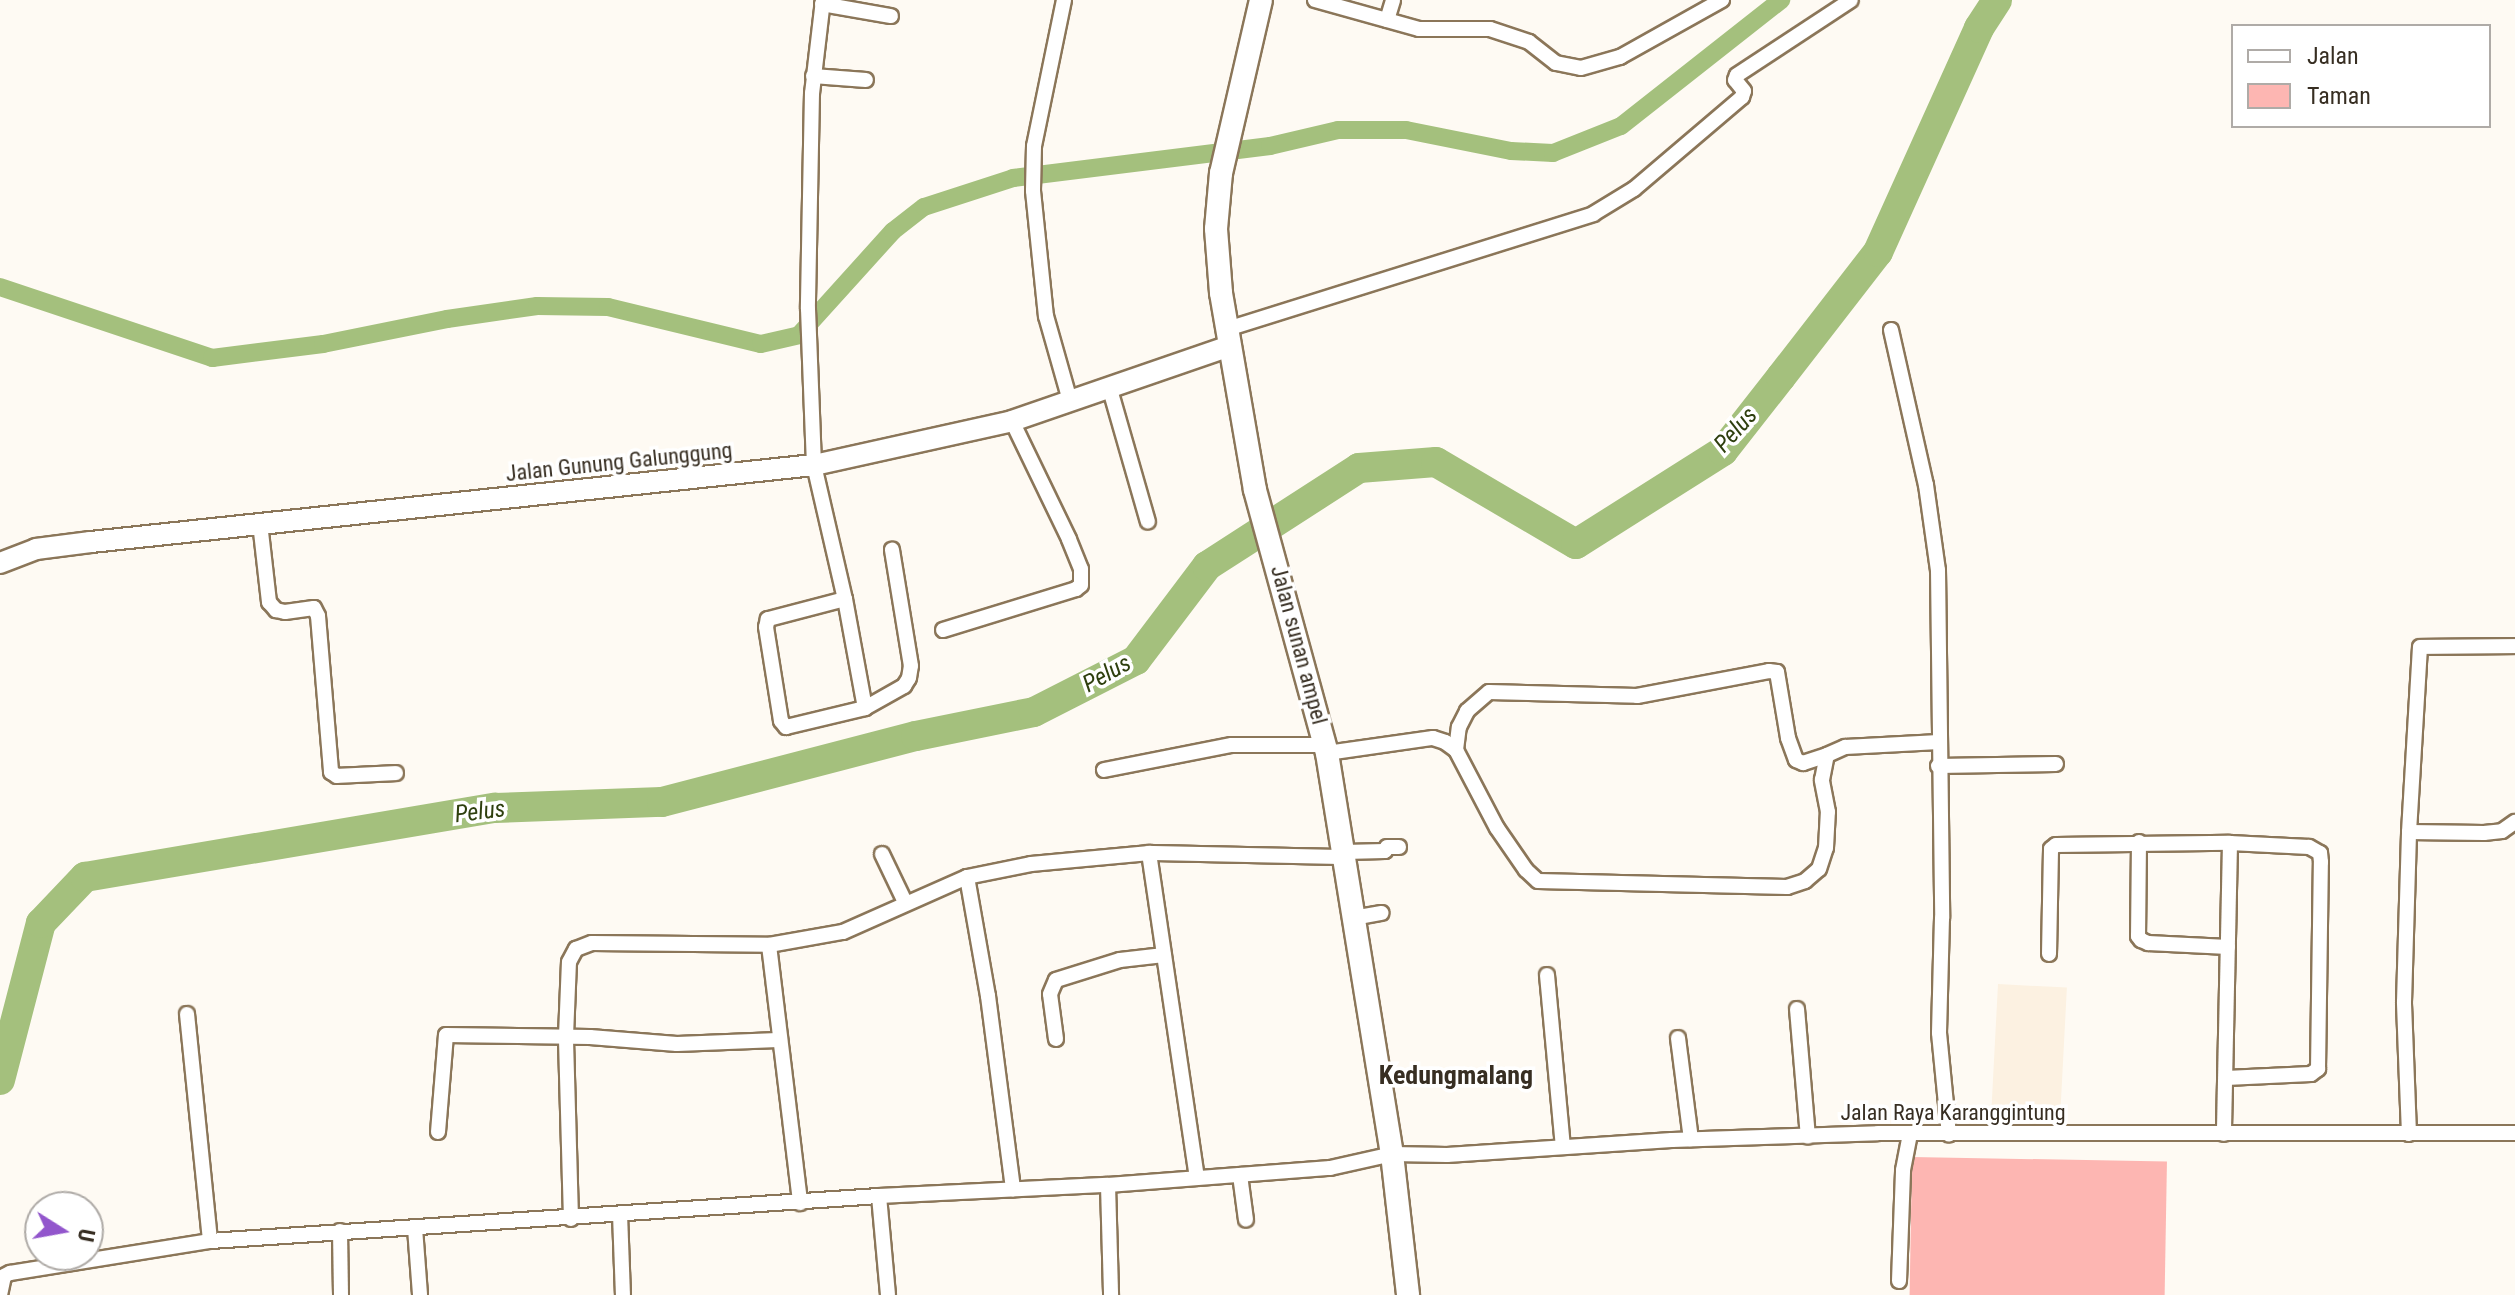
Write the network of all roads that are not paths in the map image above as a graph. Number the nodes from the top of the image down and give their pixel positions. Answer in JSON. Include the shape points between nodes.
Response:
{"nodes":[{"id":1,"x":1064,"y":0,"type":"edge"},
{"id":2,"x":1261,"y":0,"type":"edge"},
{"id":3,"x":1315,"y":0,"type":"edge"},
{"id":4,"x":1393,"y":0,"type":"edge"},
{"id":5,"x":1722,"y":0,"type":"edge"},
{"id":6,"x":1851,"y":0,"type":"edge"},
{"id":7,"x":822,"y":2,"type":"edge"},
{"id":8,"x":891,"y":16,"type":"dead end"},
{"id":9,"x":1387,"y":20,"type":"junction"},
{"id":10,"x":813,"y":76,"type":"junction"},
{"id":11,"x":866,"y":80,"type":"dead end"},
{"id":12,"x":1891,"y":330,"type":"dead end"},
{"id":13,"x":1228,"y":337,"type":"junction"},
{"id":14,"x":1109,"y":386,"type":"junction"},
{"id":15,"x":1070,"y":401,"type":"junction"},
{"id":16,"x":1012,"y":421,"type":"junction"},
{"id":17,"x":814,"y":465,"type":"junction"},
{"id":18,"x":1148,"y":522,"type":"dead end"},
{"id":19,"x":260,"y":523,"type":"junction"},
{"id":20,"x":892,"y":550,"type":"dead end"},
{"id":21,"x":0,"y":563,"type":"edge"},
{"id":22,"x":845,"y":599,"type":"junction"},
{"id":23,"x":943,"y":630,"type":"dead end"},
{"id":24,"x":2515,"y":646,"type":"edge"},
{"id":25,"x":865,"y":708,"type":"junction"},
{"id":26,"x":1939,"y":742,"type":"junction"},
{"id":27,"x":1326,"y":749,"type":"junction"},
{"id":28,"x":1456,"y":750,"type":"junction"},
{"id":29,"x":1827,"y":755,"type":"junction"},
{"id":30,"x":2056,"y":764,"type":"dead end"},
{"id":31,"x":1938,"y":766,"type":"junction"},
{"id":32,"x":1104,"y":770,"type":"dead end"},
{"id":33,"x":396,"y":773,"type":"dead end"},
{"id":34,"x":2515,"y":822,"type":"edge"},
{"id":35,"x":2409,"y":832,"type":"junction"},
{"id":36,"x":2139,"y":842,"type":"junction"},
{"id":37,"x":2230,"y":843,"type":"junction"},
{"id":38,"x":1399,"y":847,"type":"dead end"},
{"id":39,"x":1149,"y":853,"type":"junction"},
{"id":40,"x":882,"y":854,"type":"dead end"},
{"id":41,"x":1344,"y":855,"type":"junction"},
{"id":42,"x":967,"y":877,"type":"junction"},
{"id":43,"x":905,"y":902,"type":"junction"},
{"id":44,"x":1382,"y":913,"type":"dead end"},
{"id":45,"x":1353,"y":918,"type":"junction"},
{"id":46,"x":769,"y":945,"type":"junction"},
{"id":47,"x":2228,"y":947,"type":"junction"},
{"id":48,"x":2049,"y":954,"type":"dead end"},
{"id":49,"x":1164,"y":955,"type":"junction"},
{"id":50,"x":1547,"y":975,"type":"dead end"},
{"id":51,"x":1797,"y":1009,"type":"dead end"},
{"id":52,"x":187,"y":1014,"type":"dead end"},
{"id":53,"x":566,"y":1036,"type":"junction"},
{"id":54,"x":1678,"y":1038,"type":"dead end"},
{"id":55,"x":1056,"y":1039,"type":"dead end"},
{"id":56,"x":778,"y":1040,"type":"junction"},
{"id":57,"x":2226,"y":1078,"type":"junction"},
{"id":58,"x":438,"y":1132,"type":"dead end"},
{"id":59,"x":2515,"y":1133,"type":"edge"},
{"id":60,"x":1910,"y":1134,"type":"junction"},
{"id":61,"x":2224,"y":1134,"type":"junction"},
{"id":62,"x":2409,"y":1134,"type":"junction"},
{"id":63,"x":1949,"y":1135,"type":"junction"},
{"id":64,"x":1808,"y":1137,"type":"junction"},
{"id":65,"x":1691,"y":1139,"type":"junction"},
{"id":66,"x":1563,"y":1146,"type":"junction"},
{"id":67,"x":1392,"y":1154,"type":"junction"},
{"id":68,"x":1240,"y":1175,"type":"junction"},
{"id":69,"x":1197,"y":1177,"type":"junction"},
{"id":70,"x":1108,"y":1185,"type":"junction"},
{"id":71,"x":1013,"y":1189,"type":"junction"},
{"id":72,"x":879,"y":1196,"type":"junction"},
{"id":73,"x":800,"y":1203,"type":"junction"},
{"id":74,"x":620,"y":1214,"type":"junction"},
{"id":75,"x":571,"y":1219,"type":"junction"},
{"id":76,"x":1246,"y":1220,"type":"dead end"},
{"id":77,"x":415,"y":1228,"type":"junction"},
{"id":78,"x":340,"y":1231,"type":"junction"},
{"id":79,"x":210,"y":1241,"type":"junction"},
{"id":80,"x":1899,"y":1281,"type":"dead end"},
{"id":81,"x":0,"y":1295,"type":"edge"},
{"id":82,"x":341,"y":1295,"type":"edge"},
{"id":83,"x":420,"y":1295,"type":"edge"},
{"id":84,"x":623,"y":1295,"type":"edge"},
{"id":85,"x":888,"y":1295,"type":"edge"},
{"id":86,"x":1111,"y":1295,"type":"edge"},
{"id":87,"x":1408,"y":1295,"type":"edge"}],
"edges":[{"from":1,"to":15,"type":"street","via":[[1033,166],[1033,191],[1046,316]]},
{"from":2,"to":13,"type":"main road","name":"Jalan sunan ampel","via":[[1221,173],[1216,229]]},
{"from":3,"to":9,"type":"street"},
{"from":4,"to":9,"type":"street"},
{"from":5,"to":9,"type":"street","via":[[1620,57],[1581,68],[1556,63],[1529,42],[1490,29],[1419,29]]},
{"from":6,"to":13,"type":"street","via":[[1737,75],[1742,97],[1634,189],[1593,214]]},
{"from":7,"to":8,"type":"street"},
{"from":7,"to":10,"type":"street"},
{"from":10,"to":11,"type":"street"},
{"from":10,"to":17,"type":"street","via":[[808,309]]},
{"from":12,"to":26,"type":"street","via":[[1934,529],[1941,625]]},
{"from":13,"to":14,"type":"street","name":"Jalan Gunung Galunggung"},
{"from":13,"to":27,"type":"main road","name":"Jalan sunan ampel","via":[[1255,490]]},
{"from":14,"to":15,"type":"street","name":"Jalan Gunung Galunggung"},
{"from":14,"to":18,"type":"street"},
{"from":15,"to":16,"type":"street","name":"Jalan Gunung Galunggung"},
{"from":16,"to":17,"type":"street","name":"Jalan Gunung Galunggung"},
{"from":16,"to":23,"type":"street","via":[[1069,539],[1081,569],[1081,585]]},
{"from":17,"to":19,"type":"street","name":"Jalan Gunung Galunggung"},
{"from":17,"to":22,"type":"street"},
{"from":19,"to":21,"type":"street","name":"Jalan Gunung Galunggung","via":[[46,548]]},
{"from":19,"to":33,"type":"street","via":[[269,602],[285,612],[314,608],[318,616],[331,772]]},
{"from":20,"to":25,"type":"street","via":[[909,678]]},
{"from":22,"to":25,"type":"street"},
{"from":22,"to":25,"type":"street","via":[[768,619],[781,721],[795,728]]},
{"from":24,"to":35,"type":"street","via":[[2420,647]]},
{"from":26,"to":29,"type":"street","via":[[1845,747]]},
{"from":26,"to":31,"type":"street"},
{"from":27,"to":28,"type":"street","via":[[1433,738]]},
{"from":27,"to":32,"type":"street","via":[[1232,745]]},
{"from":27,"to":41,"type":"main road","name":"Jalan sunan ampel"},
{"from":28,"to":29,"type":"street","via":[[1467,711],[1489,692],[1637,696],[1773,671],[1796,760],[1803,763]]},
{"from":28,"to":29,"type":"street","via":[[1497,828],[1538,881],[1787,887],[1819,869],[1826,848],[1828,812],[1822,780]]},
{"from":30,"to":31,"type":"street"},
{"from":31,"to":63,"type":"street","via":[[1939,1033]]},
{"from":34,"to":35,"type":"street","via":[[2502,831],[2484,833]]},
{"from":35,"to":62,"type":"street","via":[[2404,1002]]},
{"from":36,"to":37,"type":"street"},
{"from":36,"to":47,"type":"street","via":[[2141,940]]},
{"from":36,"to":48,"type":"street","via":[[2063,842],[2051,849]]},
{"from":37,"to":47,"type":"street"},
{"from":37,"to":57,"type":"street","via":[[2316,849],[2321,894],[2318,1069],[2311,1074]]},
{"from":38,"to":41,"type":"street"},
{"from":39,"to":41,"type":"street"},
{"from":39,"to":42,"type":"street","via":[[1031,864]]},
{"from":39,"to":49,"type":"street"},
{"from":40,"to":43,"type":"street"},
{"from":41,"to":45,"type":"main road","name":"Jalan sunan ampel"},
{"from":42,"to":43,"type":"street"},
{"from":42,"to":71,"type":"street"},
{"from":43,"to":46,"type":"street","via":[[843,932]]},
{"from":44,"to":45,"type":"street"},
{"from":45,"to":67,"type":"main road","name":"Jalan sunan ampel"},
{"from":46,"to":53,"type":"street","via":[[592,943],[576,949],[569,962]]},
{"from":46,"to":56,"type":"street"},
{"from":47,"to":57,"type":"street"},
{"from":49,"to":55,"type":"street","via":[[1120,960],[1056,980],[1050,994]]},
{"from":49,"to":69,"type":"street"},
{"from":50,"to":66,"type":"street"},
{"from":51,"to":64,"type":"street"},
{"from":52,"to":79,"type":"street"},
{"from":53,"to":56,"type":"street","via":[[677,1044]]},
{"from":53,"to":58,"type":"street","via":[[446,1035]]},
{"from":53,"to":75,"type":"street"},
{"from":54,"to":65,"type":"street"},
{"from":56,"to":73,"type":"street"},
{"from":57,"to":61,"type":"street"},
{"from":59,"to":62,"type":"street","name":"Jalan Raya Karanggintung"},
{"from":60,"to":63,"type":"street","name":"Jalan Raya Karanggintung"},
{"from":60,"to":64,"type":"street","name":"Jalan Raya Karanggintung"},
{"from":60,"to":80,"type":"street","via":[[1903,1170]]},
{"from":61,"to":62,"type":"street","name":"Jalan Raya Karanggintung"},
{"from":61,"to":63,"type":"street","name":"Jalan Raya Karanggintung"},
{"from":64,"to":65,"type":"street","name":"Jalan Raya Karanggintung"},
{"from":65,"to":66,"type":"street","name":"Jalan Raya Karanggintung"},
{"from":66,"to":67,"type":"street","name":"Jalan Raya Karanggintung"},
{"from":67,"to":68,"type":"street","name":"Jalan Raya Karanggintung","via":[[1330,1168]]},
{"from":67,"to":87,"type":"main road","name":"Jalan sunan ampel"},
{"from":68,"to":69,"type":"street","name":"Jalan Raya Karanggintung"},
{"from":68,"to":76,"type":"street"},
{"from":69,"to":70,"type":"street","name":"Jalan Raya Karanggintung"},
{"from":70,"to":71,"type":"street","name":"Jalan Raya Karanggintung"},
{"from":70,"to":86,"type":"street"},
{"from":71,"to":72,"type":"street","name":"Jalan Raya Karanggintung"},
{"from":72,"to":73,"type":"street","name":"Jalan Raya Karanggintung"},
{"from":72,"to":85,"type":"street"},
{"from":73,"to":74,"type":"street","name":"Jalan Raya Karanggintung"},
{"from":74,"to":75,"type":"street","name":"Jalan Raya Karanggintung"},
{"from":74,"to":84,"type":"street"},
{"from":75,"to":77,"type":"street","name":"Jalan Raya Karanggintung"},
{"from":77,"to":78,"type":"street","name":"Jalan Raya Karanggintung"},
{"from":77,"to":83,"type":"street"},
{"from":78,"to":79,"type":"street","name":"Jalan Raya Karanggintung"},
{"from":78,"to":82,"type":"street"},
{"from":79,"to":81,"type":"street","name":"Jalan Raya Karanggintung","via":[[10,1273],[4,1276]]}]}
